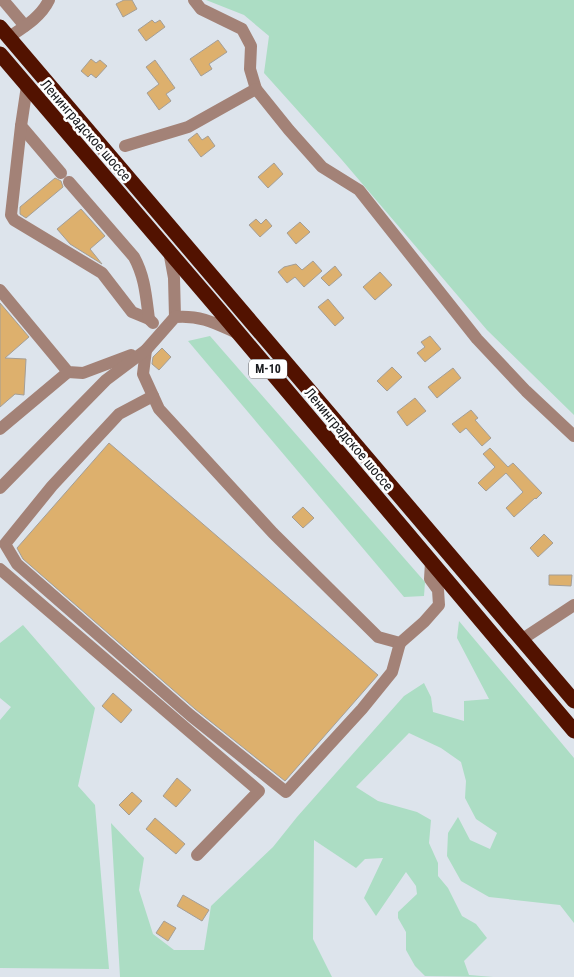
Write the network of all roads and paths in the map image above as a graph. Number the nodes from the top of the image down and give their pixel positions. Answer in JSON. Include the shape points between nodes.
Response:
{"nodes":[{"id":1,"x":3,"y":0,"type":"edge"},
{"id":2,"x":49,"y":0,"type":"edge"},
{"id":3,"x":194,"y":0,"type":"edge"},
{"id":4,"x":25,"y":26,"type":"junction"},
{"id":5,"x":4,"y":32,"type":"edge"},
{"id":6,"x":0,"y":54,"type":"edge"},
{"id":7,"x":27,"y":86,"type":"junction"},
{"id":8,"x":256,"y":89,"type":"junction"},
{"id":9,"x":21,"y":126,"type":"junction"},
{"id":10,"x":125,"y":146,"type":"dead end"},
{"id":11,"x":169,"y":251,"type":"junction"},
{"id":12,"x":0,"y":290,"type":"edge"},
{"id":13,"x":175,"y":317,"type":"junction"},
{"id":14,"x":149,"y":319,"type":"junction"},
{"id":15,"x":162,"y":332,"type":"junction"},
{"id":16,"x":239,"y":334,"type":"junction"},
{"id":17,"x":146,"y":350,"type":"junction"},
{"id":18,"x":68,"y":372,"type":"junction"},
{"id":19,"x":153,"y":396,"type":"junction"},
{"id":20,"x":0,"y":429,"type":"edge"},
{"id":21,"x":574,"y":436,"type":"edge"},
{"id":22,"x":0,"y":488,"type":"edge"},
{"id":23,"x":431,"y":562,"type":"junction"},
{"id":24,"x":0,"y":569,"type":"edge"},
{"id":25,"x":574,"y":606,"type":"edge"},
{"id":26,"x":521,"y":640,"type":"junction"},
{"id":27,"x":400,"y":643,"type":"junction"},
{"id":28,"x":574,"y":702,"type":"edge"},
{"id":29,"x":574,"y":731,"type":"edge"},
{"id":30,"x":197,"y":855,"type":"dead end"}],
"edges":[{"from":1,"to":4,"type":"lane"},
{"from":2,"to":4,"type":"lane"},
{"from":3,"to":8,"type":"lane","via":[[202,9],[242,29],[251,46],[250,69]]},
{"from":4,"to":5,"type":"lane"},
{"from":5,"to":26,"type":"highway","name":"Ленинградское шоссе","number":"М-10"},
{"from":6,"to":7,"type":"highway","name":"Ленинградское шоссе","number":"М-10"},
{"from":7,"to":9,"type":"lane"},
{"from":7,"to":11,"type":"highway","name":"Ленинградское шоссе","number":"М-10"},
{"from":8,"to":10,"type":"lane","via":[[188,127]]},
{"from":8,"to":21,"type":"lane","via":[[322,167],[359,190],[477,339]]},
{"from":9,"to":14,"type":"lane","via":[[134,257],[145,283]]},
{"from":9,"to":14,"type":"lane","via":[[11,215],[14,220],[102,273],[132,312]]},
{"from":11,"to":13,"type":"lane","via":[[174,278]]},
{"from":11,"to":16,"type":"highway","name":"Ленинградское шоссе","number":"М-10"},
{"from":12,"to":18,"type":"lane"},
{"from":13,"to":15,"type":"lane"},
{"from":13,"to":16,"type":"lane","via":[[208,319]]},
{"from":14,"to":15,"type":"lane"},
{"from":15,"to":17,"type":"lane"},
{"from":16,"to":23,"type":"highway","name":"Ленинградское шоссе","number":"М-10"},
{"from":17,"to":18,"type":"lane","via":[[83,373]]},
{"from":17,"to":19,"type":"lane","via":[[143,374]]},
{"from":17,"to":22,"type":"lane","via":[[106,380]]},
{"from":18,"to":20,"type":"lane"},
{"from":19,"to":27,"type":"lane","via":[[159,409],[322,582],[378,637]]},
{"from":19,"to":27,"type":"lane","via":[[119,414],[4,544],[17,564],[190,715],[286,792],[392,672]]},
{"from":23,"to":27,"type":"lane","via":[[430,579],[438,590],[439,604]]},
{"from":23,"to":29,"type":"highway","name":"Ленинградское шоссе","number":"М-10"},
{"from":24,"to":30,"type":"lane","via":[[258,791]]},
{"from":25,"to":26,"type":"lane"},
{"from":26,"to":28,"type":"highway","name":"Ленинградское шоссе","number":"М-10"}]}
